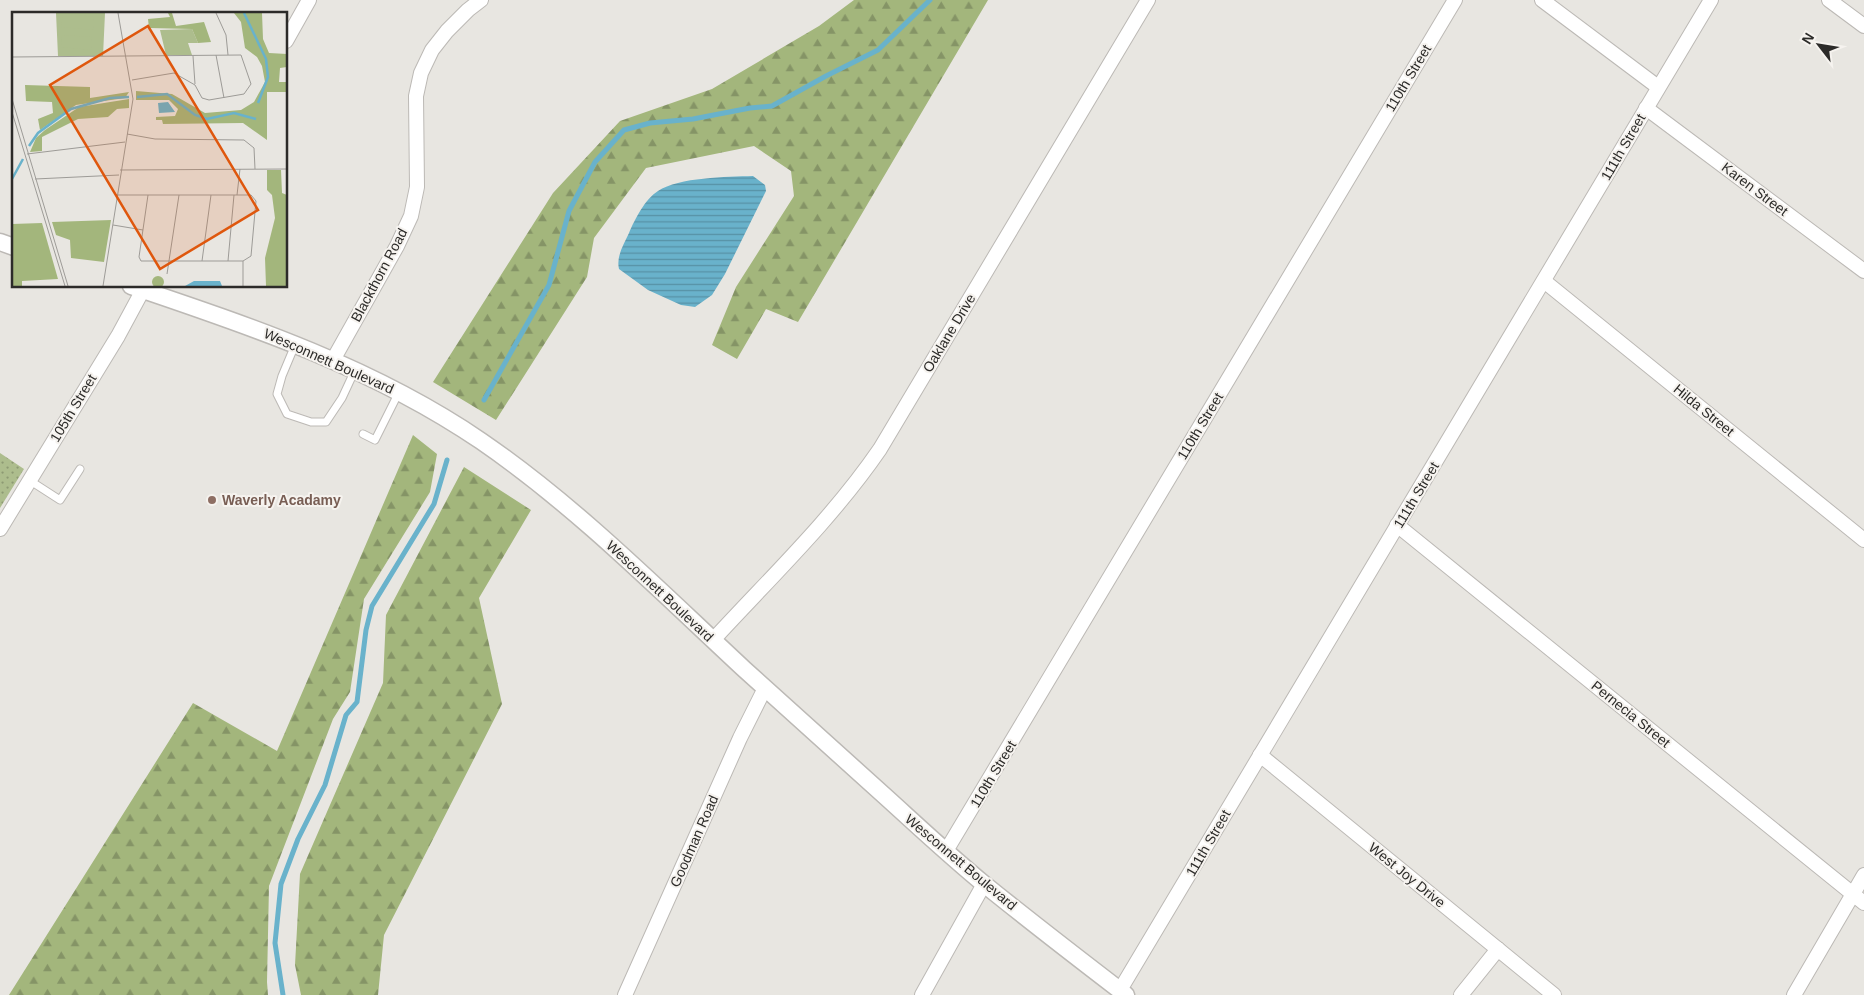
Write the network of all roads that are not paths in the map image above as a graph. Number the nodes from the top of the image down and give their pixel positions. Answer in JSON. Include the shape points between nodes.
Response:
{"nodes":[{"id":1,"x":309,"y":0,"type":"edge"},
{"id":2,"x":481,"y":0,"type":"edge"},
{"id":3,"x":1148,"y":0,"type":"edge"},
{"id":4,"x":1455,"y":0,"type":"edge"},
{"id":5,"x":1542,"y":0,"type":"edge"},
{"id":6,"x":1711,"y":0,"type":"edge"},
{"id":7,"x":1829,"y":0,"type":"edge"},
{"id":8,"x":1864,"y":26,"type":"edge"},
{"id":9,"x":288,"y":37,"type":"edge"},
{"id":10,"x":1658,"y":86,"type":"junction"},
{"id":11,"x":1646,"y":108,"type":"junction"},
{"id":12,"x":0,"y":242,"type":"edge"},
{"id":13,"x":12,"y":246,"type":"edge"},
{"id":14,"x":1864,"y":271,"type":"edge"},
{"id":15,"x":1544,"y":281,"type":"junction"},
{"id":16,"x":140,"y":288,"type":"edge"},
{"id":17,"x":295,"y":344,"type":"junction"},
{"id":18,"x":333,"y":360,"type":"junction"},
{"id":19,"x":355,"y":370,"type":"junction"},
{"id":20,"x":399,"y":392,"type":"junction"},
{"id":21,"x":362,"y":434,"type":"dead end"},
{"id":22,"x":80,"y":469,"type":"dead end"},
{"id":23,"x":29,"y":480,"type":"junction"},
{"id":24,"x":1398,"y":525,"type":"junction"},
{"id":25,"x":0,"y":529,"type":"edge"},
{"id":26,"x":1864,"y":540,"type":"edge"},
{"id":27,"x":713,"y":640,"type":"junction"},
{"id":28,"x":765,"y":688,"type":"junction"},
{"id":29,"x":1260,"y":755,"type":"junction"},
{"id":30,"x":946,"y":852,"type":"junction"},
{"id":31,"x":1864,"y":876,"type":"edge"},
{"id":32,"x":984,"y":884,"type":"junction"},
{"id":33,"x":1853,"y":894,"type":"junction"},
{"id":34,"x":1864,"y":903,"type":"edge"},
{"id":35,"x":1498,"y":949,"type":"junction"},
{"id":36,"x":1123,"y":993,"type":"edge"},
{"id":37,"x":625,"y":995,"type":"edge"},
{"id":38,"x":922,"y":995,"type":"edge"},
{"id":39,"x":1461,"y":995,"type":"edge"},
{"id":40,"x":1554,"y":995,"type":"edge"},
{"id":41,"x":1794,"y":995,"type":"edge"}],
"edges":[{"from":1,"to":9,"type":"street"},
{"from":2,"to":18,"type":"street","name":"Blackthorn Road","via":[[447,31],[432,50],[421,73],[416,96],[417,187],[411,216]]},
{"from":3,"to":27,"type":"street","name":"Oaklane Drive","via":[[880,449],[834,510]]},
{"from":4,"to":30,"type":"street","name":"110th Street"},
{"from":5,"to":10,"type":"street"},
{"from":6,"to":10,"type":"street","name":"111th Street"},
{"from":7,"to":8,"type":"street"},
{"from":10,"to":11,"type":"street","name":"111th Street"},
{"from":11,"to":14,"type":"street","name":"Karen Street"},
{"from":11,"to":15,"type":"street","name":"111th Street"},
{"from":12,"to":13,"type":"street"},
{"from":15,"to":24,"type":"street","name":"111th Street"},
{"from":15,"to":26,"type":"street","name":"Hilda Street"},
{"from":16,"to":17,"type":"street","name":"Wesconnett Boulevard"},
{"from":16,"to":23,"type":"street","name":"105th Street","via":[[118,336]]},
{"from":17,"to":18,"type":"street","name":"Wesconnett Boulevard"},
{"from":17,"to":19,"type":"lane","via":[[277,394],[287,414],[311,422],[326,422]]},
{"from":18,"to":19,"type":"street","name":"Wesconnett Boulevard"},
{"from":19,"to":20,"type":"street","name":"Wesconnett Boulevard"},
{"from":20,"to":21,"type":"lane","via":[[375,440]]},
{"from":20,"to":27,"type":"street","name":"Wesconnett Boulevard","via":[[528,474],[586,522]]},
{"from":22,"to":23,"type":"lane","via":[[60,500]]},
{"from":23,"to":25,"type":"street","name":"105th Street"},
{"from":24,"to":29,"type":"street","name":"111th Street"},
{"from":24,"to":33,"type":"street","name":"Pernecia Street"},
{"from":27,"to":28,"type":"street","name":"Wesconnett Boulevard"},
{"from":28,"to":30,"type":"street","name":"Wesconnett Boulevard"},
{"from":28,"to":37,"type":"street","name":"Goodman Road"},
{"from":29,"to":35,"type":"street","name":"West Joy Drive"},
{"from":29,"to":36,"type":"street","name":"111th Street"},
{"from":30,"to":32,"type":"street","name":"Wesconnett Boulevard"},
{"from":31,"to":33,"type":"street"},
{"from":32,"to":36,"type":"street","name":"Wesconnett Boulevard"},
{"from":32,"to":38,"type":"street"},
{"from":33,"to":34,"type":"street","name":"Pernecia Street"},
{"from":33,"to":41,"type":"street"},
{"from":35,"to":39,"type":"street"},
{"from":35,"to":40,"type":"street","name":"West Joy Drive"}]}
